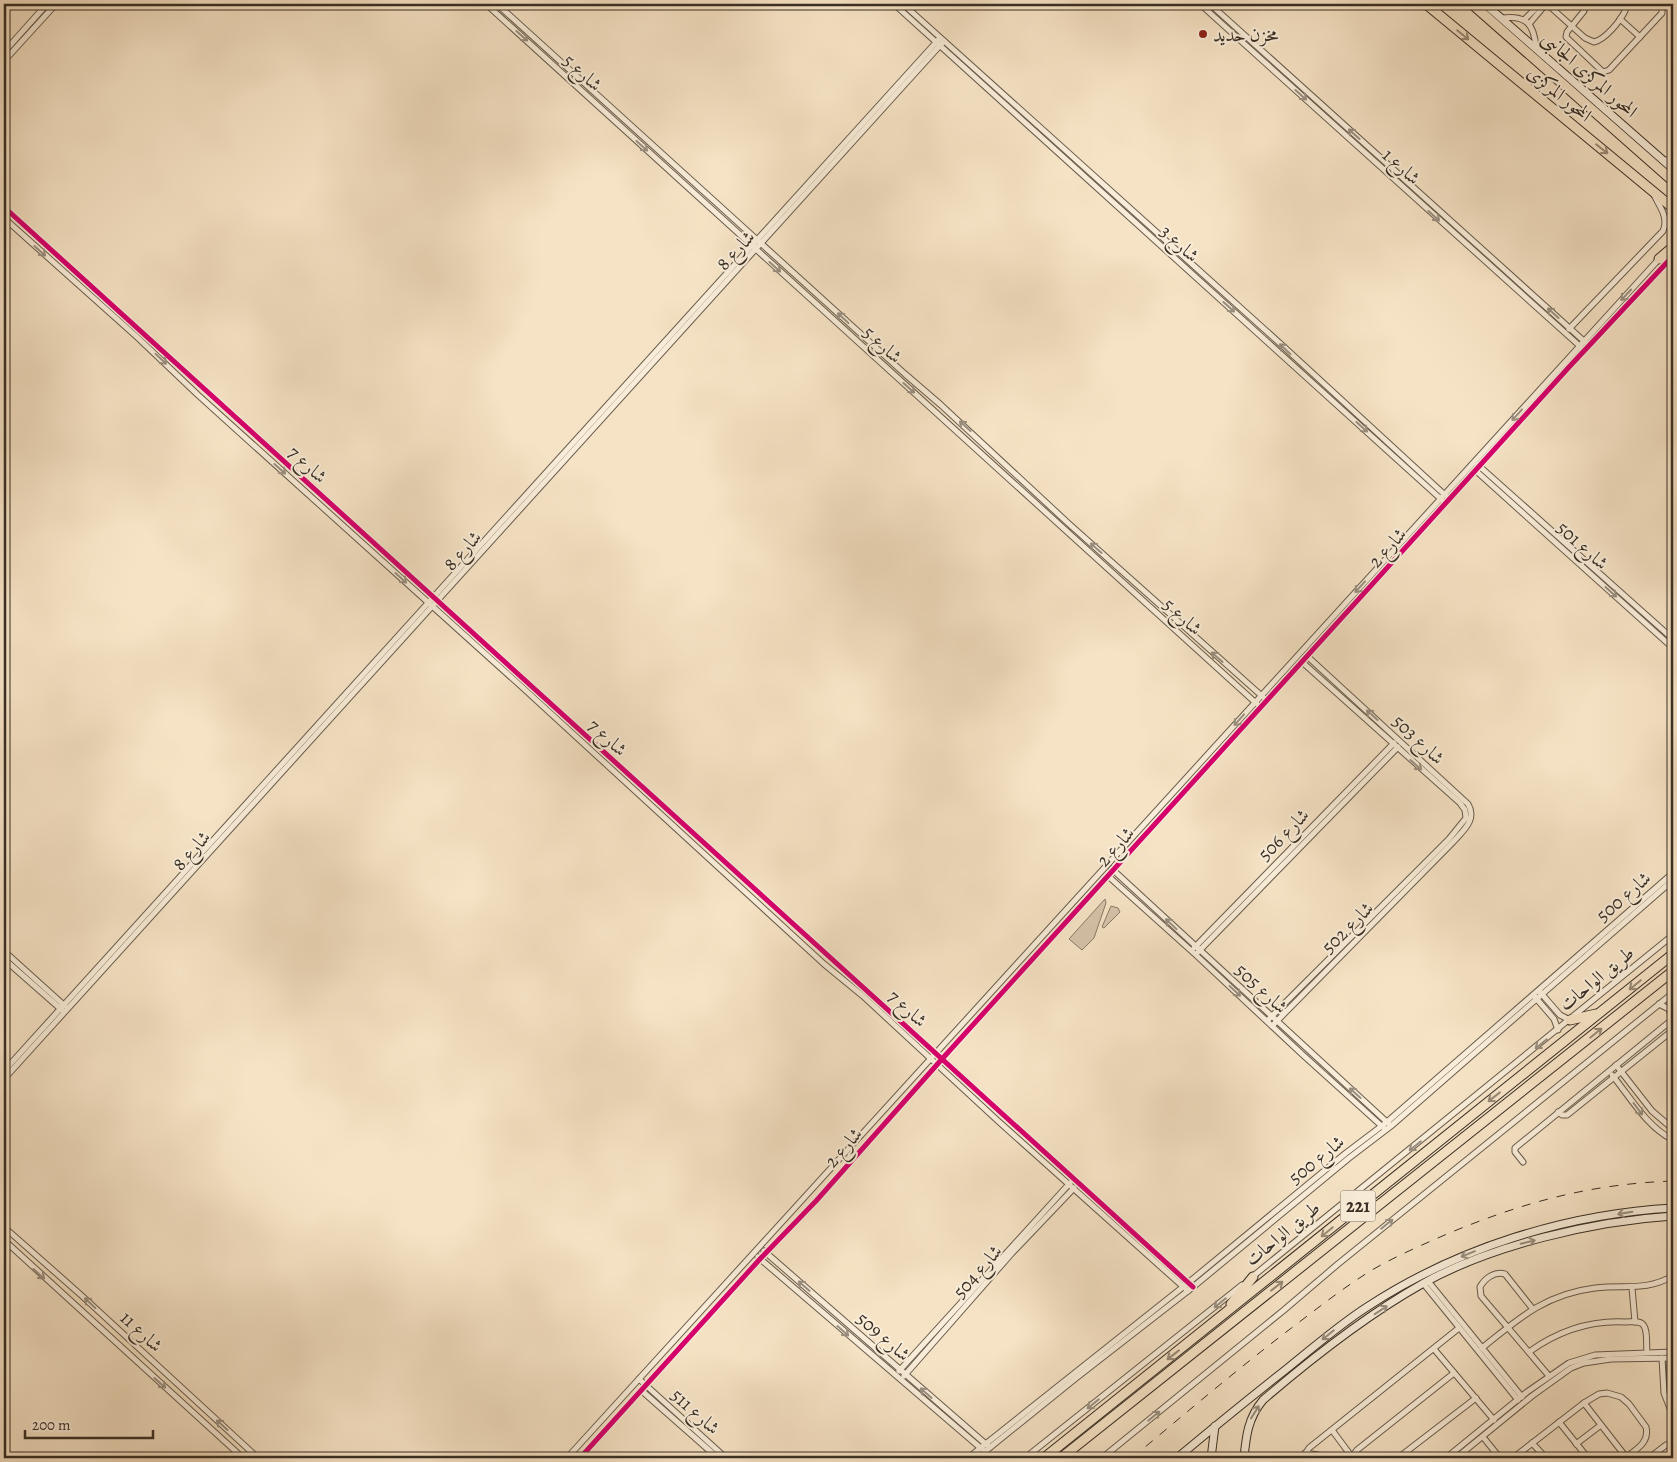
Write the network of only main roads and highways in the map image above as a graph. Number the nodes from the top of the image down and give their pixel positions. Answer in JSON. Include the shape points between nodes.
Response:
{"nodes":[{"id":1,"x":1426,"y":4,"type":"edge"},
{"id":2,"x":1472,"y":4,"type":"edge"},
{"id":3,"x":1673,"y":181,"type":"edge"},
{"id":4,"x":1673,"y":208,"type":"edge"},
{"id":5,"x":1673,"y":247,"type":"edge"},
{"id":6,"x":1659,"y":259,"type":"road end"},
{"id":7,"x":1673,"y":954,"type":"edge"},
{"id":8,"x":1673,"y":970,"type":"edge"},
{"id":9,"x":1599,"y":1014,"type":"junction"},
{"id":10,"x":1570,"y":1020,"type":"road end"},
{"id":11,"x":1253,"y":1277,"type":"road end"},
{"id":12,"x":1221,"y":1317,"type":"junction"},
{"id":13,"x":1044,"y":1458,"type":"edge"},
{"id":14,"x":1061,"y":1458,"type":"edge"}],
"edges":[{"from":1,"to":4,"type":"highway","name":"المحور المركزى","one_way":true},
{"from":2,"to":3,"type":"highway","name":"المحور المركزى"},
{"from":5,"to":6,"type":"highway"},
{"from":7,"to":9,"type":"highway","name":"طريق الواحات","number":"221","one_way":true},
{"from":14,"to":8,"type":"highway","name":"طريق الواحات","number":"221","one_way":true},
{"from":9,"to":10,"type":"highway"},
{"from":9,"to":12,"type":"highway","name":"طريق الواحات","number":"221","one_way":true},
{"from":11,"to":12,"type":"highway"},
{"from":12,"to":13,"type":"highway","name":"طريق الواحات","number":"221","one_way":true}]}
